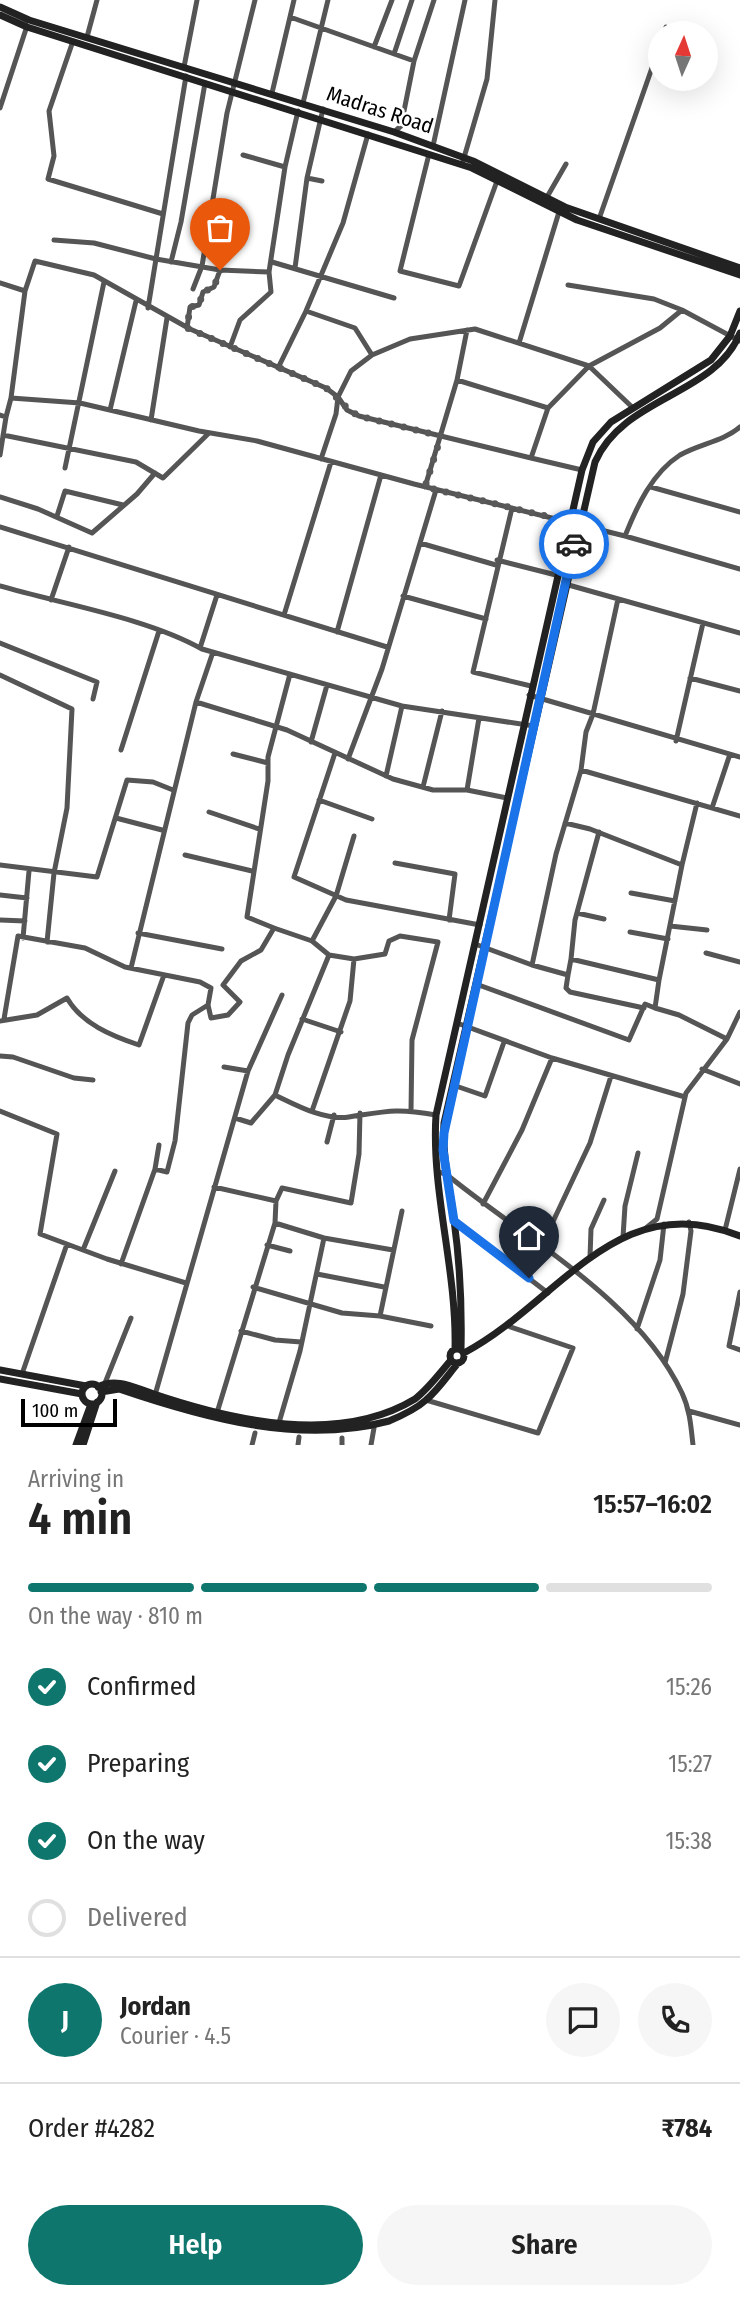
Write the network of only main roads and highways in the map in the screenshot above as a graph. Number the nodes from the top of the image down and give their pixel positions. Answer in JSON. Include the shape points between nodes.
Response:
{"nodes":[{"id":1,"x":0,"y":7,"type":"edge"},
{"id":2,"x":0,"y":15,"type":"edge"},
{"id":3,"x":28,"y":23,"type":"junction"},
{"id":4,"x":234,"y":86,"type":"junction"},
{"id":5,"x":431,"y":150,"type":"junction"},
{"id":6,"x":462,"y":161,"type":"junction"},
{"id":7,"x":740,"y":268,"type":"edge"},
{"id":8,"x":740,"y":275,"type":"edge"},
{"id":9,"x":740,"y":311,"type":"edge"},
{"id":10,"x":737,"y":338,"type":"edge"},
{"id":11,"x":439,"y":1132,"type":"junction"},
{"id":12,"x":442,"y":1173,"type":"junction"},
{"id":13,"x":740,"y":1236,"type":"edge"},
{"id":14,"x":460,"y":1350,"type":"junction"},
{"id":15,"x":455,"y":1362,"type":"junction"},
{"id":16,"x":0,"y":1370,"type":"edge"},
{"id":17,"x":0,"y":1379,"type":"edge"},
{"id":18,"x":86,"y":1386,"type":"junction"},
{"id":19,"x":101,"y":1387,"type":"junction"},
{"id":20,"x":82,"y":1394,"type":"junction"},
{"id":21,"x":94,"y":1403,"type":"junction"},
{"id":22,"x":298,"y":1441,"type":"edge"},
{"id":23,"x":342,"y":1441,"type":"edge"},
{"id":24,"x":76,"y":1445,"type":"edge"},
{"id":25,"x":83,"y":1445,"type":"edge"}],
"edges":[{"from":1,"to":3,"type":"main road","name":"Madras Road"},
{"from":2,"to":3,"type":"main road"},
{"from":3,"to":4,"type":"main road","name":"Madras Road","via":[[184,66]]},
{"from":3,"to":4,"type":"main road","via":[[186,76]]},
{"from":4,"to":5,"type":"main road","via":[[368,134]]},
{"from":4,"to":5,"type":"main road","name":"Madras Road","via":[[272,93],[394,132]]},
{"from":5,"to":6,"type":"main road"},
{"from":6,"to":7,"type":"main road","via":[[599,219]]},
{"from":6,"to":8,"type":"main road","via":[[559,212]]},
{"from":9,"to":10,"type":"main road"},
{"from":10,"to":11,"type":"main road","via":[[712,370],[612,432],[594,462],[468,1027]]},
{"from":10,"to":11,"type":"main road","via":[[698,370],[632,407],[598,435],[582,470],[436,1115]]},
{"from":11,"to":12,"type":"main road"},
{"from":12,"to":14,"type":"main road"},
{"from":12,"to":14,"type":"main road","via":[[454,1221],[462,1310]]},
{"from":13,"to":14,"type":"main road","via":[[689,1222],[664,1223],[623,1237],[590,1257],[508,1326]]},
{"from":14,"to":15,"type":"main road","via":[[464,1360]]},
{"from":14,"to":15,"type":"main road","via":[[450,1353]]},
{"from":15,"to":19,"type":"main road","via":[[415,1399],[378,1420],[343,1430],[278,1428],[216,1416],[118,1382]]},
{"from":15,"to":23,"type":"main road","via":[[426,1400]]},
{"from":16,"to":18,"type":"main road"},
{"from":17,"to":20,"type":"main road"},
{"from":18,"to":19,"type":"main road"},
{"from":18,"to":20,"type":"main road"},
{"from":19,"to":21,"type":"main road"},
{"from":19,"to":22,"type":"main road","via":[[255,1433]]},
{"from":20,"to":21,"type":"main road","via":[[85,1402]]},
{"from":21,"to":24,"type":"main road"},
{"from":21,"to":25,"type":"main road"},
{"from":22,"to":23,"type":"main road"}]}
